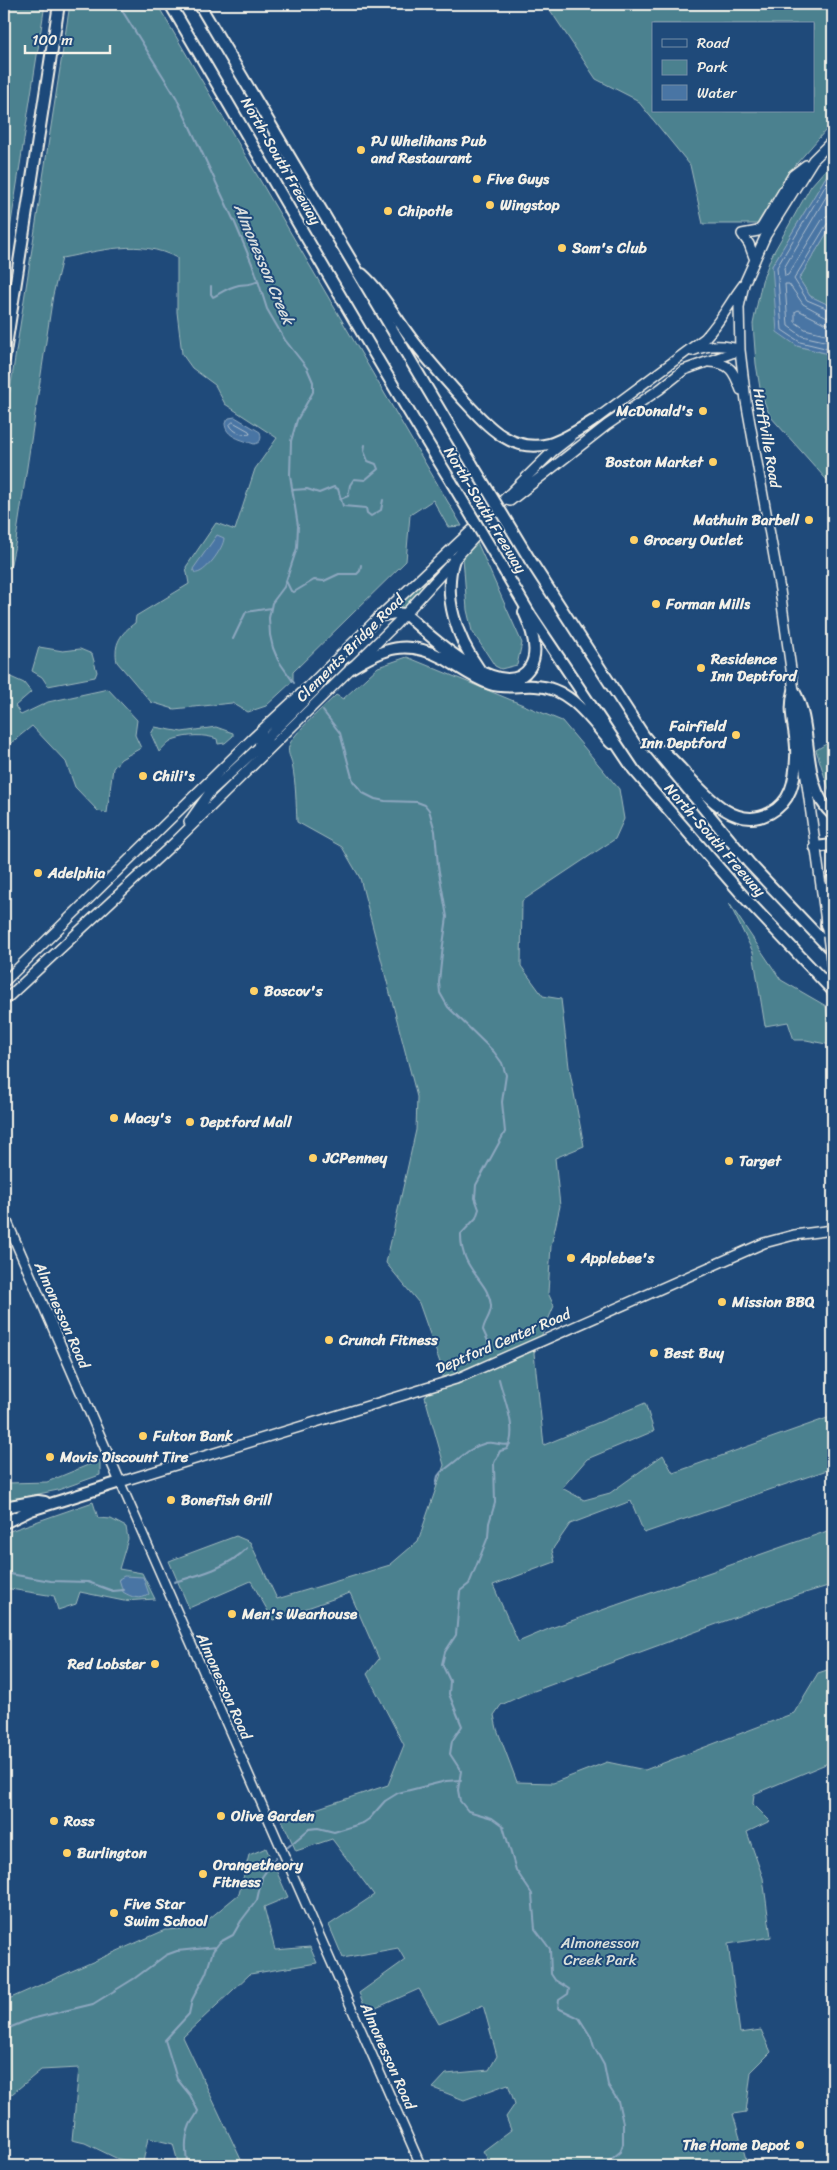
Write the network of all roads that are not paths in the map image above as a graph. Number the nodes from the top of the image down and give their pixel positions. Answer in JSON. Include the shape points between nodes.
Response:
{"nodes":[{"id":1,"x":59,"y":4,"type":"edge"},
{"id":2,"x":170,"y":4,"type":"edge"},
{"id":3,"x":199,"y":4,"type":"edge"},
{"id":4,"x":833,"y":140,"type":"edge"},
{"id":5,"x":812,"y":160,"type":"junction"},
{"id":6,"x":755,"y":260,"type":"junction"},
{"id":7,"x":354,"y":266,"type":"junction"},
{"id":8,"x":744,"y":284,"type":"junction"},
{"id":9,"x":740,"y":350,"type":"junction"},
{"id":10,"x":682,"y":356,"type":"junction"},
{"id":11,"x":4,"y":359,"type":"edge"},
{"id":12,"x":704,"y":362,"type":"junction"},
{"id":13,"x":746,"y":400,"type":"junction"},
{"id":14,"x":593,"y":421,"type":"junction"},
{"id":15,"x":454,"y":559,"type":"junction"},
{"id":16,"x":505,"y":572,"type":"junction"},
{"id":17,"x":405,"y":614,"type":"junction"},
{"id":18,"x":380,"y":616,"type":"junction"},
{"id":19,"x":340,"y":656,"type":"junction"},
{"id":20,"x":351,"y":668,"type":"junction"},
{"id":21,"x":481,"y":672,"type":"junction"},
{"id":22,"x":794,"y":691,"type":"junction"},
{"id":23,"x":262,"y":730,"type":"junction"},
{"id":24,"x":644,"y":736,"type":"junction"},
{"id":25,"x":265,"y":753,"type":"junction"},
{"id":26,"x":634,"y":770,"type":"junction"},
{"id":27,"x":833,"y":815,"type":"edge"},
{"id":28,"x":175,"y":842,"type":"junction"},
{"id":29,"x":833,"y":845,"type":"edge"},
{"id":30,"x":815,"y":847,"type":"junction"},
{"id":31,"x":833,"y":877,"type":"edge"},
{"id":32,"x":827,"y":930,"type":"junction"},
{"id":33,"x":833,"y":952,"type":"edge"},
{"id":34,"x":833,"y":976,"type":"edge"},
{"id":35,"x":4,"y":982,"type":"edge"},
{"id":36,"x":833,"y":991,"type":"edge"},
{"id":37,"x":4,"y":1001,"type":"edge"},
{"id":38,"x":4,"y":1216,"type":"edge"},
{"id":39,"x":833,"y":1230,"type":"edge"},
{"id":40,"x":120,"y":1482,"type":"junction"},
{"id":41,"x":53,"y":1503,"type":"junction"},
{"id":42,"x":4,"y":1507,"type":"edge"},
{"id":43,"x":31,"y":1510,"type":"junction"},
{"id":44,"x":4,"y":1516,"type":"edge"},
{"id":45,"x":4,"y":1523,"type":"edge"},
{"id":46,"x":422,"y":2166,"type":"edge"}],
"edges":[{"from":1,"to":11,"type":"highway"},
{"from":2,"to":16,"type":"highway","name":"North-South Freeway","bridge":true},
{"from":3,"to":7,"type":"highway","name":"North-South Freeway"},
{"from":4,"to":5,"type":"main road","name":"Clements Bridge Road"},
{"from":5,"to":6,"type":"main road","name":"Clements Bridge Road","via":[[766,235]]},
{"from":5,"to":6,"type":"main road","via":[[793,175],[762,227],[742,234]]},
{"from":6,"to":8,"type":"main road","name":"Clements Bridge Road"},
{"from":7,"to":14,"type":"highway","via":[[372,283],[437,371],[495,432],[523,445],[549,444]]},
{"from":7,"to":24,"type":"highway","name":"North-South Freeway","bridge":true,"via":[[530,560]]},
{"from":8,"to":9,"type":"main road","name":"Clements Bridge Road","via":[[739,307]]},
{"from":8,"to":10,"type":"main road","name":"Clements Bridge Road","via":[[718,325]]},
{"from":9,"to":10,"type":"main road","name":"Clements Bridge Road","via":[[726,345],[712,346]]},
{"from":9,"to":12,"type":"main road","name":"Clements Bridge Road"},
{"from":9,"to":13,"type":"main road","name":"Hurffville Road"},
{"from":10,"to":14,"type":"main road","name":"Clements Bridge Road"},
{"from":12,"to":13,"type":"main road","via":[[725,365],[734,372]]},
{"from":12,"to":15,"type":"main road","name":"Clements Bridge Road","via":[[684,370],[528,486]]},
{"from":13,"to":22,"type":"main road","name":"Hurffville Road","via":[[779,582]]},
{"from":14,"to":18,"type":"main road","name":"Clements Bridge Road","via":[[552,452]]},
{"from":15,"to":17,"type":"main road","name":"Clements Bridge Road"},
{"from":15,"to":21,"type":"highway","via":[[449,585],[453,615]]},
{"from":16,"to":21,"type":"highway","via":[[532,633],[534,653],[529,667],[515,678],[502,679]]},
{"from":16,"to":26,"type":"highway","name":"North-South Freeway"},
{"from":17,"to":18,"type":"highway","via":[[394,612]]},
{"from":17,"to":20,"type":"main road","name":"Clements Bridge Road"},
{"from":17,"to":21,"type":"highway"},
{"from":18,"to":19,"type":"main road","name":"Clements Bridge Road"},
{"from":19,"to":23,"type":"main road","name":"Clements Bridge Road"},
{"from":19,"to":25,"type":"main road","via":[[318,687],[268,737]]},
{"from":20,"to":25,"type":"main road","name":"Clements Bridge Road"},
{"from":20,"to":26,"type":"highway","via":[[384,650],[410,647],[442,658],[495,686],[555,689],[581,708]]},
{"from":22,"to":24,"type":"highway","via":[[790,704],[796,756],[793,784],[781,805],[763,816],[744,818],[724,809]]},
{"from":22,"to":27,"type":"highway","via":[[801,703],[817,792]]},
{"from":22,"to":30,"type":"main road","name":"Hurffville Road"},
{"from":23,"to":28,"type":"main road","via":[[259,747],[210,792]]},
{"from":23,"to":35,"type":"main road","name":"Clements Bridge Road"},
{"from":24,"to":33,"type":"highway","name":"North-South Freeway","via":[[749,863]]},
{"from":25,"to":28,"type":"main road","name":"Clements Bridge Road"},
{"from":26,"to":36,"type":"highway","name":"North-South Freeway","via":[[745,898]]},
{"from":28,"to":37,"type":"main road","name":"Clements Bridge Road"},
{"from":29,"to":30,"type":"highway"},
{"from":30,"to":32,"type":"main road","name":"Hurffville Road"},
{"from":31,"to":32,"type":"highway","via":[[829,888]]},
{"from":32,"to":34,"type":"main road","name":"Hurffville Road","bridge":true},
{"from":38,"to":40,"type":"main road","name":"Almonesson Road"},
{"from":39,"to":40,"type":"main road","name":"Deptford Center Road","via":[[788,1237],[744,1251],[456,1379]]},
{"from":40,"to":41,"type":"highway"},
{"from":40,"to":46,"type":"street","name":"Almonesson Road"},
{"from":41,"to":42,"type":"highway"},
{"from":41,"to":43,"type":"highway"},
{"from":43,"to":44,"type":"highway"},
{"from":43,"to":45,"type":"highway"}]}
